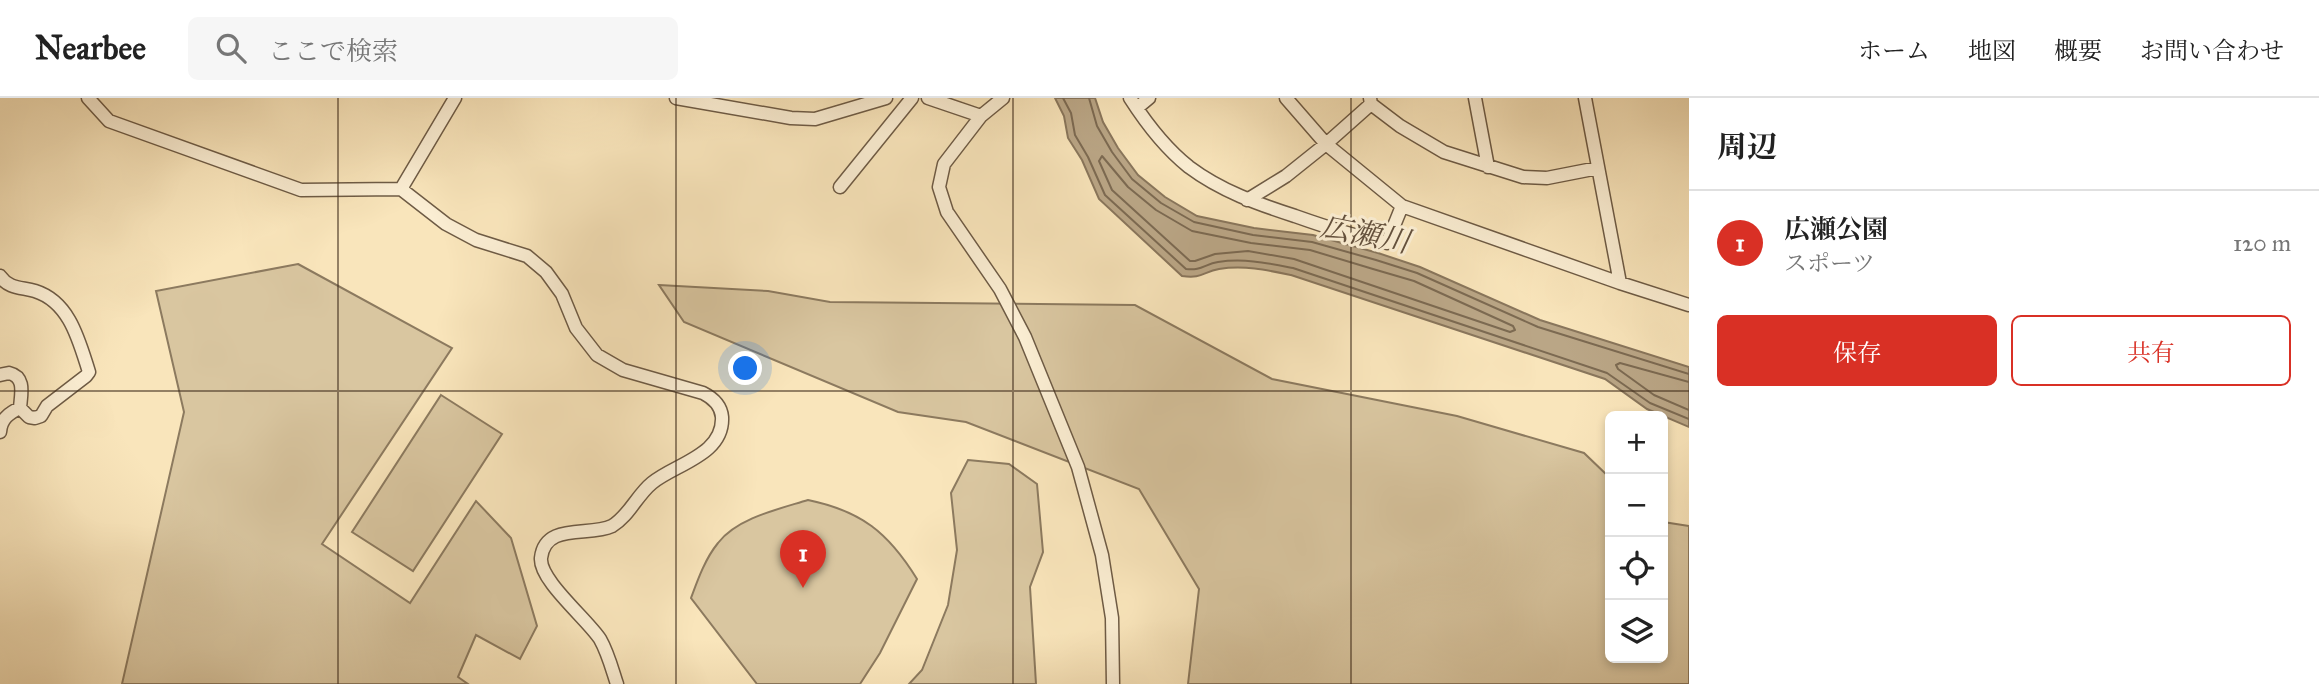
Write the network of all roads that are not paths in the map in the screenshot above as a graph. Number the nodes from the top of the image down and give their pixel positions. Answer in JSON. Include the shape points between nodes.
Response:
{"nodes":[{"id":1,"x":88,"y":98,"type":"edge"},
{"id":2,"x":455,"y":98,"type":"edge"},
{"id":3,"x":676,"y":98,"type":"edge"},
{"id":4,"x":886,"y":98,"type":"edge"},
{"id":5,"x":912,"y":98,"type":"edge"},
{"id":6,"x":928,"y":98,"type":"edge"},
{"id":7,"x":1003,"y":98,"type":"edge"},
{"id":8,"x":1149,"y":98,"type":"edge"},
{"id":9,"x":1286,"y":98,"type":"edge"},
{"id":10,"x":1475,"y":98,"type":"edge"},
{"id":11,"x":1584,"y":98,"type":"edge"},
{"id":12,"x":1370,"y":101,"type":"edge"},
{"id":13,"x":1133,"y":103,"type":"edge"},
{"id":14,"x":981,"y":116,"type":"junction"},
{"id":15,"x":1326,"y":144,"type":"junction"},
{"id":16,"x":1488,"y":167,"type":"junction"},
{"id":17,"x":1598,"y":168,"type":"junction"},
{"id":18,"x":840,"y":187,"type":"dead end"},
{"id":19,"x":401,"y":189,"type":"junction"},
{"id":20,"x":1247,"y":200,"type":"junction"},
{"id":21,"x":1402,"y":206,"type":"junction"},
{"id":22,"x":0,"y":276,"type":"edge"},
{"id":23,"x":1620,"y":283,"type":"junction"},
{"id":24,"x":1689,"y":305,"type":"edge"},
{"id":25,"x":0,"y":375,"type":"edge"},
{"id":26,"x":20,"y":408,"type":"junction"},
{"id":27,"x":0,"y":432,"type":"edge"},
{"id":28,"x":617,"y":684,"type":"edge"},
{"id":29,"x":1114,"y":684,"type":"edge"}],
"edges":[{"from":1,"to":19,"type":"street","via":[[109,121],[300,190]]},
{"from":2,"to":19,"type":"street"},
{"from":3,"to":4,"type":"street","via":[[815,119]]},
{"from":5,"to":18,"type":"street"},
{"from":6,"to":14,"type":"street"},
{"from":7,"to":14,"type":"street"},
{"from":8,"to":13,"type":"street"},
{"from":9,"to":15,"type":"street"},
{"from":10,"to":16,"type":"street"},
{"from":11,"to":17,"type":"street"},
{"from":12,"to":15,"type":"street"},
{"from":12,"to":16,"type":"street","via":[[1420,139]]},
{"from":13,"to":20,"type":"street","via":[[1188,166]]},
{"from":14,"to":29,"type":"street","via":[[944,164],[939,187],[942,201],[1000,289],[1025,337],[1078,467],[1102,555],[1112,618]]},
{"from":15,"to":20,"type":"street"},
{"from":15,"to":21,"type":"street"},
{"from":16,"to":17,"type":"street","via":[[1534,179]]},
{"from":17,"to":23,"type":"street"},
{"from":19,"to":28,"type":"street","via":[[446,224],[475,240],[527,256],[546,272],[562,294],[576,328],[597,355],[623,370],[703,393],[722,413],[712,445],[654,481],[615,524],[560,533],[541,555],[548,578],[600,640]]},
{"from":20,"to":21,"type":"street","via":[[1351,236],[1387,243]]},
{"from":21,"to":23,"type":"street"},
{"from":22,"to":26,"type":"street","via":[[10,286],[51,299],[64,312],[75,328],[89,372],[41,416],[29,417]]},
{"from":23,"to":24,"type":"street"},
{"from":25,"to":26,"type":"street","via":[[9,373],[19,379]]},
{"from":26,"to":27,"type":"street","via":[[10,413]]}]}
